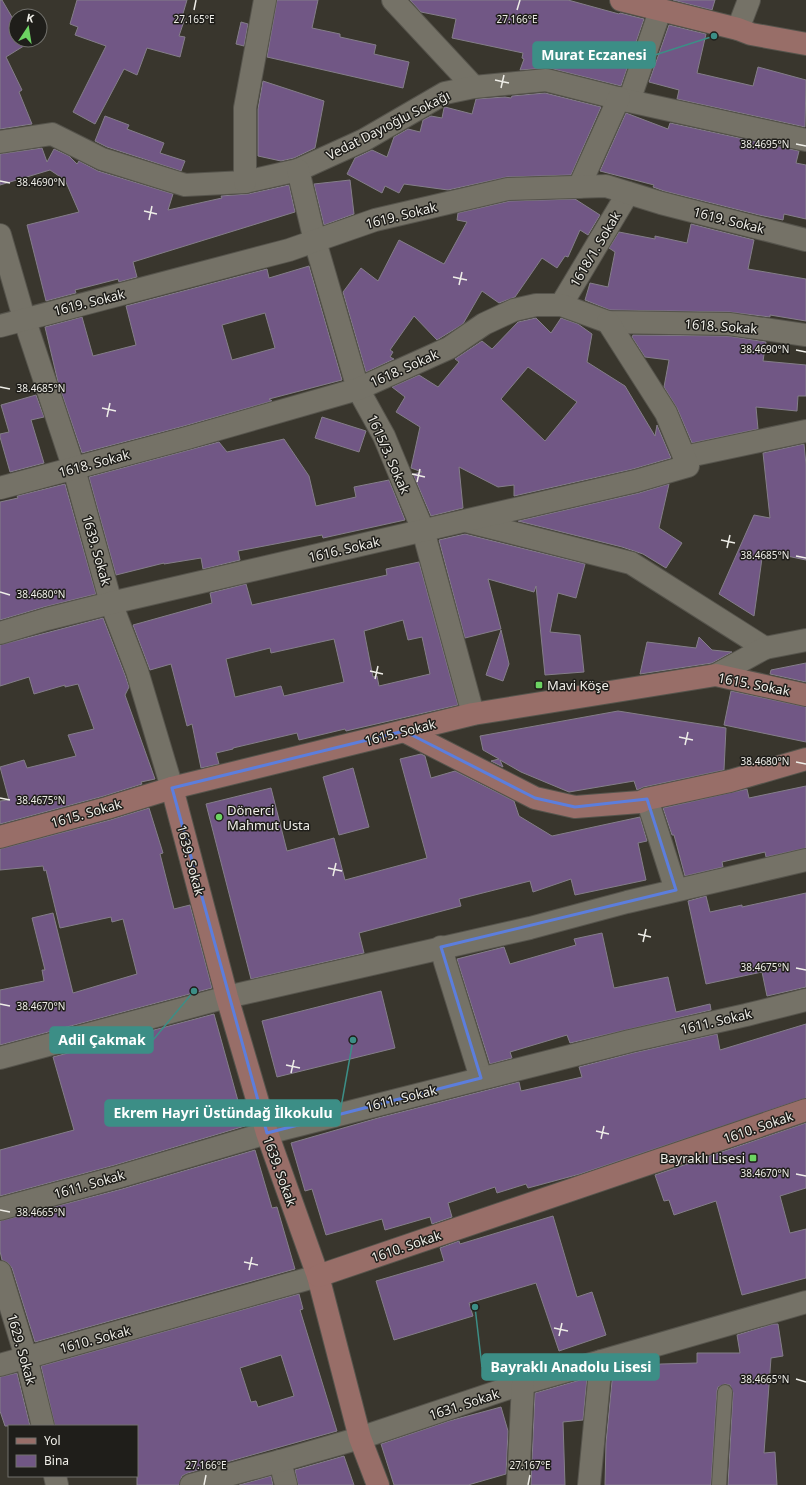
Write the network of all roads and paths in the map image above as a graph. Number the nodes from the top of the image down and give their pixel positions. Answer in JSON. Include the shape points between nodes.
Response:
{"nodes":[{"id":1,"x":265,"y":0,"type":"edge"},
{"id":2,"x":393,"y":0,"type":"edge"},
{"id":3,"x":621,"y":0,"type":"edge"},
{"id":4,"x":749,"y":0,"type":"edge"},
{"id":5,"x":660,"y":10,"type":"junction"},
{"id":6,"x":738,"y":29,"type":"junction"},
{"id":7,"x":806,"y":44,"type":"edge"},
{"id":8,"x":474,"y":88,"type":"junction"},
{"id":9,"x":624,"y":100,"type":"junction"},
{"id":10,"x":806,"y":140,"type":"edge"},
{"id":11,"x":0,"y":142,"type":"edge"},
{"id":12,"x":298,"y":170,"type":"junction"},
{"id":13,"x":245,"y":182,"type":"junction"},
{"id":14,"x":579,"y":187,"type":"junction"},
{"id":15,"x":628,"y":193,"type":"junction"},
{"id":16,"x":0,"y":235,"type":"edge"},
{"id":17,"x":806,"y":240,"type":"edge"},
{"id":18,"x":315,"y":241,"type":"junction"},
{"id":19,"x":561,"y":305,"type":"junction"},
{"id":20,"x":24,"y":318,"type":"junction"},
{"id":21,"x":608,"y":322,"type":"junction"},
{"id":22,"x":0,"y":326,"type":"edge"},
{"id":23,"x":806,"y":334,"type":"edge"},
{"id":24,"x":358,"y":389,"type":"junction"},
{"id":25,"x":806,"y":431,"type":"edge"},
{"id":26,"x":686,"y":462,"type":"junction"},
{"id":27,"x":74,"y":469,"type":"junction"},
{"id":28,"x":0,"y":488,"type":"edge"},
{"id":29,"x":463,"y":521,"type":"junction"},
{"id":30,"x":423,"y":530,"type":"junction"},
{"id":31,"x":111,"y":603,"type":"junction"},
{"id":32,"x":0,"y":633,"type":"edge"},
{"id":33,"x":806,"y":640,"type":"edge"},
{"id":34,"x":765,"y":648,"type":"junction"},
{"id":35,"x":716,"y":675,"type":"junction"},
{"id":36,"x":806,"y":695,"type":"edge"},
{"id":37,"x":473,"y":714,"type":"junction"},
{"id":38,"x":404,"y":731,"type":"junction"},
{"id":39,"x":806,"y":759,"type":"edge"},
{"id":40,"x":172,"y":788,"type":"junction"},
{"id":41,"x":647,"y":799,"type":"junction"},
{"id":42,"x":0,"y":837,"type":"edge"},
{"id":43,"x":806,"y":860,"type":"edge"},
{"id":44,"x":676,"y":890,"type":"junction"},
{"id":45,"x":442,"y":947,"type":"junction"},
{"id":46,"x":227,"y":997,"type":"junction"},
{"id":47,"x":806,"y":1000,"type":"edge"},
{"id":48,"x":0,"y":1058,"type":"edge"},
{"id":49,"x":481,"y":1078,"type":"junction"},
{"id":50,"x":806,"y":1110,"type":"edge"},
{"id":51,"x":267,"y":1133,"type":"junction"},
{"id":52,"x":0,"y":1209,"type":"edge"},
{"id":53,"x":0,"y":1272,"type":"edge"},
{"id":54,"x":318,"y":1276,"type":"junction"},
{"id":55,"x":806,"y":1302,"type":"edge"},
{"id":56,"x":26,"y":1357,"type":"junction"},
{"id":57,"x":601,"y":1362,"type":"junction"},
{"id":58,"x":0,"y":1365,"type":"edge"},
{"id":59,"x":523,"y":1384,"type":"junction"},
{"id":60,"x":725,"y":1392,"type":"dead end"},
{"id":61,"x":43,"y":1425,"type":"edge"},
{"id":62,"x":360,"y":1438,"type":"junction"},
{"id":63,"x":280,"y":1461,"type":"junction"},
{"id":64,"x":191,"y":1485,"type":"edge"},
{"id":65,"x":286,"y":1485,"type":"edge"},
{"id":66,"x":378,"y":1485,"type":"edge"},
{"id":67,"x":518,"y":1485,"type":"edge"},
{"id":68,"x":589,"y":1485,"type":"edge"},
{"id":69,"x":720,"y":1485,"type":"edge"}],
"edges":[{"from":1,"to":13,"type":"street","via":[[245,108]]},
{"from":2,"to":8,"type":"street"},
{"from":3,"to":5,"type":"main road"},
{"from":4,"to":6,"type":"street"},
{"from":5,"to":6,"type":"main road"},
{"from":5,"to":9,"type":"street"},
{"from":6,"to":7,"type":"main road","via":[[751,34]]},
{"from":8,"to":9,"type":"street","name":"Vedat Dayıoğlu Sokağı","via":[[546,80]]},
{"from":8,"to":12,"type":"street","name":"Vedat Dayıoğlu Sokağı","via":[[445,93],[364,140]]},
{"from":9,"to":10,"type":"street","name":"Vedat Dayıoğlu Sokağı"},
{"from":9,"to":14,"type":"street"},
{"from":11,"to":13,"type":"street","name":"Vedat Dayıoğlu Sokağı","via":[[52,134],[102,159],[185,185]]},
{"from":12,"to":13,"type":"street","name":"Vedat Dayıoğlu Sokağı"},
{"from":12,"to":18,"type":"street","name":"1615/3. Sokak"},
{"from":14,"to":15,"type":"street","name":"1619. Sokak","via":[[606,186]]},
{"from":14,"to":18,"type":"street","name":"1619. Sokak","via":[[508,189],[375,220]]},
{"from":15,"to":17,"type":"street","name":"1619. Sokak"},
{"from":15,"to":19,"type":"street","name":"1618/1. Sokak"},
{"from":16,"to":20,"type":"street","name":"1639. Sokak"},
{"from":18,"to":20,"type":"street","name":"1619. Sokak","via":[[289,250]]},
{"from":18,"to":24,"type":"street","name":"1615/3. Sokak"},
{"from":19,"to":21,"type":"street","name":"1618. Sokak"},
{"from":19,"to":24,"type":"street","name":"1618. Sokak","via":[[536,305],[514,310],[484,324],[449,348]]},
{"from":20,"to":22,"type":"street","name":"1619. Sokak"},
{"from":20,"to":27,"type":"street","name":"1639. Sokak"},
{"from":21,"to":23,"type":"street","name":"1618. Sokak","via":[[729,324]]},
{"from":21,"to":26,"type":"street","via":[[666,413]]},
{"from":24,"to":27,"type":"street","name":"1618. Sokak"},
{"from":24,"to":30,"type":"street","name":"1615/3. Sokak","via":[[384,436]]},
{"from":25,"to":26,"type":"street","name":"1616. Sokak"},
{"from":26,"to":29,"type":"street","name":"1616. Sokak","via":[[636,481]]},
{"from":27,"to":28,"type":"street","name":"1618. Sokak"},
{"from":27,"to":31,"type":"street","name":"1639. Sokak"},
{"from":29,"to":30,"type":"street","name":"1616. Sokak"},
{"from":29,"to":34,"type":"street","via":[[631,563]]},
{"from":30,"to":31,"type":"street","name":"1616. Sokak"},
{"from":30,"to":37,"type":"street","name":"1615/3. Sokak"},
{"from":31,"to":32,"type":"street","name":"1616. Sokak"},
{"from":31,"to":40,"type":"street","name":"1639. Sokak","via":[[137,671]]},
{"from":33,"to":34,"type":"street"},
{"from":34,"to":35,"type":"street"},
{"from":35,"to":36,"type":"main road","name":"1615. Sokak"},
{"from":35,"to":37,"type":"main road","name":"1615. Sokak"},
{"from":37,"to":38,"type":"main road","name":"1615. Sokak"},
{"from":38,"to":40,"type":"main road","name":"1615. Sokak"},
{"from":38,"to":41,"type":"main road","via":[[534,798],[575,807],[640,802]]},
{"from":39,"to":41,"type":"main road","via":[[730,781]]},
{"from":40,"to":42,"type":"main road","name":"1615. Sokak"},
{"from":40,"to":46,"type":"main road","name":"1639. Sokak"},
{"from":41,"to":44,"type":"street"},
{"from":43,"to":44,"type":"street"},
{"from":44,"to":45,"type":"street","via":[[530,928]]},
{"from":45,"to":46,"type":"street"},
{"from":45,"to":49,"type":"street"},
{"from":46,"to":48,"type":"street"},
{"from":46,"to":51,"type":"main road","name":"1639. Sokak"},
{"from":47,"to":49,"type":"street","name":"1611. Sokak","via":[[630,1040]]},
{"from":49,"to":51,"type":"street","name":"1611. Sokak"},
{"from":50,"to":54,"type":"main road","name":"1610. Sokak"},
{"from":51,"to":52,"type":"street","name":"1611. Sokak"},
{"from":51,"to":54,"type":"main road","name":"1639. Sokak"},
{"from":53,"to":56,"type":"street","name":"1629. Sokak"},
{"from":54,"to":56,"type":"street","name":"1610. Sokak"},
{"from":54,"to":62,"type":"main road","name":"1639. Sokak"},
{"from":55,"to":57,"type":"street","name":"1631. Sokak"},
{"from":56,"to":58,"type":"street","name":"1610. Sokak"},
{"from":56,"to":61,"type":"street","name":"1629. Sokak"},
{"from":57,"to":59,"type":"street","name":"1631. Sokak"},
{"from":57,"to":68,"type":"street"},
{"from":59,"to":62,"type":"street","name":"1631. Sokak"},
{"from":59,"to":67,"type":"street"},
{"from":60,"to":69,"type":"lane"},
{"from":62,"to":63,"type":"street","name":"1631. Sokak"},
{"from":62,"to":66,"type":"main road","name":"1639. Sokak"},
{"from":63,"to":64,"type":"street","name":"1631. Sokak"},
{"from":63,"to":65,"type":"street"}]}
